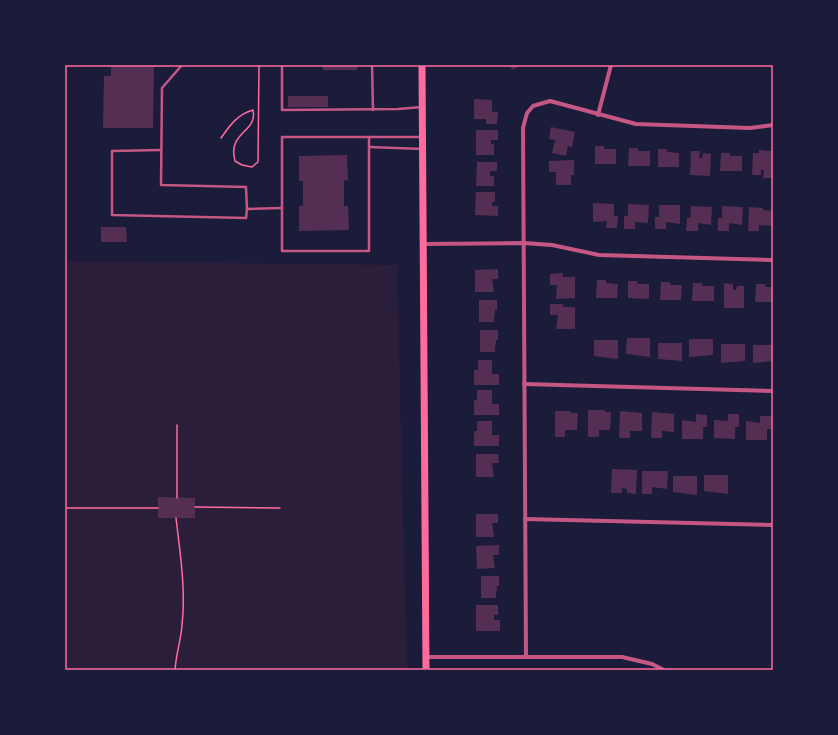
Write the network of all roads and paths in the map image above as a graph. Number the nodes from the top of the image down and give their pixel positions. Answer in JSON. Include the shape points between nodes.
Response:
{"nodes":[{"id":1,"x":182,"y":65,"type":"edge"},
{"id":2,"x":258,"y":65,"type":"edge"},
{"id":3,"x":282,"y":65,"type":"edge"},
{"id":4,"x":372,"y":65,"type":"edge"},
{"id":5,"x":422,"y":65,"type":"edge"},
{"id":6,"x":611,"y":65,"type":"edge"},
{"id":7,"x":422,"y":107,"type":"junction"},
{"id":8,"x":373,"y":110,"type":"junction"},
{"id":9,"x":598,"y":114,"type":"junction"},
{"id":10,"x":773,"y":125,"type":"edge"},
{"id":11,"x":369,"y":137,"type":"junction"},
{"id":12,"x":423,"y":137,"type":"junction"},
{"id":13,"x":221,"y":138,"type":"dead end"},
{"id":14,"x":369,"y":147,"type":"junction"},
{"id":15,"x":423,"y":149,"type":"junction"},
{"id":16,"x":161,"y":150,"type":"junction"},
{"id":17,"x":282,"y":208,"type":"junction"},
{"id":18,"x":247,"y":209,"type":"junction"},
{"id":19,"x":524,"y":243,"type":"junction"},
{"id":20,"x":423,"y":244,"type":"junction"},
{"id":21,"x":773,"y":260,"type":"edge"},
{"id":22,"x":524,"y":384,"type":"junction"},
{"id":23,"x":773,"y":391,"type":"edge"},
{"id":24,"x":176,"y":426,"type":"dead end"},
{"id":25,"x":177,"y":498,"type":"dead end"},
{"id":26,"x":195,"y":507,"type":"dead end"},
{"id":27,"x":65,"y":508,"type":"edge"},
{"id":28,"x":158,"y":508,"type":"dead end"},
{"id":29,"x":280,"y":508,"type":"dead end"},
{"id":30,"x":176,"y":518,"type":"dead end"},
{"id":31,"x":525,"y":518,"type":"junction"},
{"id":32,"x":773,"y":525,"type":"edge"},
{"id":33,"x":426,"y":657,"type":"junction"},
{"id":34,"x":526,"y":657,"type":"junction"},
{"id":35,"x":663,"y":669,"type":"edge"},
{"id":36,"x":175,"y":670,"type":"edge"},
{"id":37,"x":426,"y":670,"type":"edge"}],
"edges":[{"from":1,"to":16,"type":"lane","via":[[162,88]]},
{"from":2,"to":13,"type":"path","via":[[258,162],[252,167],[242,165],[235,161],[233,152],[234,144],[255,116],[253,110],[243,113]]},
{"from":3,"to":8,"type":"lane","via":[[282,110]]},
{"from":4,"to":8,"type":"lane"},
{"from":5,"to":7,"type":"main road"},
{"from":6,"to":9,"type":"street"},
{"from":7,"to":8,"type":"lane"},
{"from":7,"to":12,"type":"main road"},
{"from":9,"to":10,"type":"street","via":[[627,123],[646,125],[750,128]]},
{"from":9,"to":19,"type":"street","via":[[550,101],[533,106],[527,112],[524,128]]},
{"from":11,"to":12,"type":"lane"},
{"from":11,"to":14,"type":"lane"},
{"from":11,"to":17,"type":"lane","via":[[282,137]]},
{"from":12,"to":15,"type":"main road"},
{"from":14,"to":15,"type":"lane"},
{"from":14,"to":17,"type":"lane","via":[[369,251],[282,251]]},
{"from":15,"to":20,"type":"main road"},
{"from":16,"to":18,"type":"lane","via":[[160,185],[246,187]]},
{"from":16,"to":18,"type":"lane","via":[[112,151],[112,215],[246,218]]},
{"from":17,"to":18,"type":"lane"},
{"from":19,"to":20,"type":"street"},
{"from":19,"to":21,"type":"street","via":[[552,245],[599,255]]},
{"from":19,"to":22,"type":"street"},
{"from":20,"to":33,"type":"main road"},
{"from":22,"to":23,"type":"street"},
{"from":22,"to":31,"type":"street"},
{"from":24,"to":25,"type":"path"},
{"from":26,"to":29,"type":"path"},
{"from":27,"to":28,"type":"path"},
{"from":30,"to":36,"type":"path","via":[[184,589],[182,626]]},
{"from":31,"to":32,"type":"street"},
{"from":31,"to":34,"type":"street"},
{"from":33,"to":34,"type":"street"},
{"from":33,"to":37,"type":"main road"},
{"from":34,"to":35,"type":"street","via":[[622,657],[640,660]]}]}
